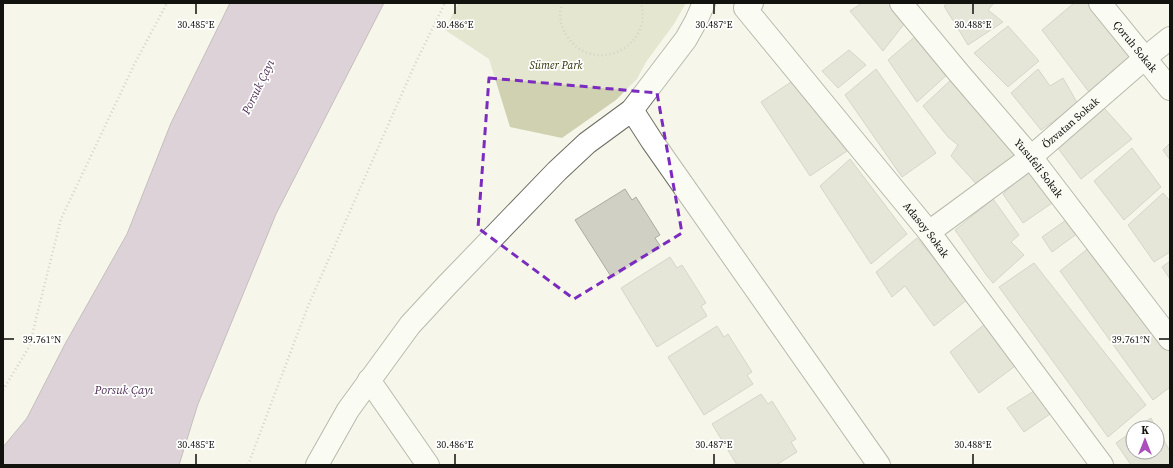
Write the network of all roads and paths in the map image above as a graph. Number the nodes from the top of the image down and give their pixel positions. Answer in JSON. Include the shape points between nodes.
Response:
{"nodes":[{"id":1,"x":167,"y":3,"type":"edge"},
{"id":2,"x":445,"y":3,"type":"edge"},
{"id":3,"x":562,"y":3,"type":"edge"},
{"id":4,"x":641,"y":3,"type":"edge"},
{"id":5,"x":704,"y":3,"type":"edge"},
{"id":6,"x":752,"y":3,"type":"edge"},
{"id":7,"x":901,"y":3,"type":"edge"},
{"id":8,"x":1100,"y":3,"type":"edge"},
{"id":9,"x":1170,"y":38,"type":"edge"},
{"id":10,"x":1145,"y":58,"type":"junction"},
{"id":11,"x":1170,"y":89,"type":"edge"},
{"id":12,"x":632,"y":110,"type":"junction"},
{"id":13,"x":1030,"y":157,"type":"junction"},
{"id":14,"x":929,"y":232,"type":"junction"},
{"id":15,"x":1170,"y":339,"type":"edge"},
{"id":16,"x":369,"y":380,"type":"junction"},
{"id":17,"x":3,"y":390,"type":"edge"},
{"id":18,"x":248,"y":465,"type":"edge"},
{"id":19,"x":317,"y":465,"type":"edge"},
{"id":20,"x":428,"y":465,"type":"edge"},
{"id":21,"x":879,"y":465,"type":"edge"},
{"id":22,"x":1102,"y":465,"type":"edge"}],
"edges":[{"from":1,"to":17,"type":"path","via":[[134,65],[61,219],[29,347]]},
{"from":2,"to":18,"type":"path","via":[[416,62],[308,306]]},
{"from":3,"to":4,"type":"path","via":[[560,16],[563,30],[570,41],[580,50],[605,55],[624,49],[637,35],[642,23]]},
{"from":5,"to":12,"type":"street","via":[[686,39]]},
{"from":6,"to":14,"type":"street","name":"Adasoy Sokak","via":[[745,8]]},
{"from":7,"to":13,"type":"street","name":"Yusufeli Sokak"},
{"from":8,"to":10,"type":"street","name":"Çoruh Sokak"},
{"from":9,"to":10,"type":"street","name":"Özvatan Sokak"},
{"from":10,"to":11,"type":"street","name":"Çoruh Sokak"},
{"from":10,"to":13,"type":"street","name":"Özvatan Sokak"},
{"from":12,"to":16,"type":"street","via":[[587,143],[557,171],[415,320]]},
{"from":12,"to":21,"type":"street"},
{"from":13,"to":14,"type":"street","name":"Özvatan Sokak"},
{"from":13,"to":15,"type":"street","name":"Yusufeli Sokak"},
{"from":14,"to":22,"type":"street","name":"Adasoy Sokak"},
{"from":16,"to":19,"type":"street","via":[[348,410]]},
{"from":16,"to":20,"type":"street"}]}
